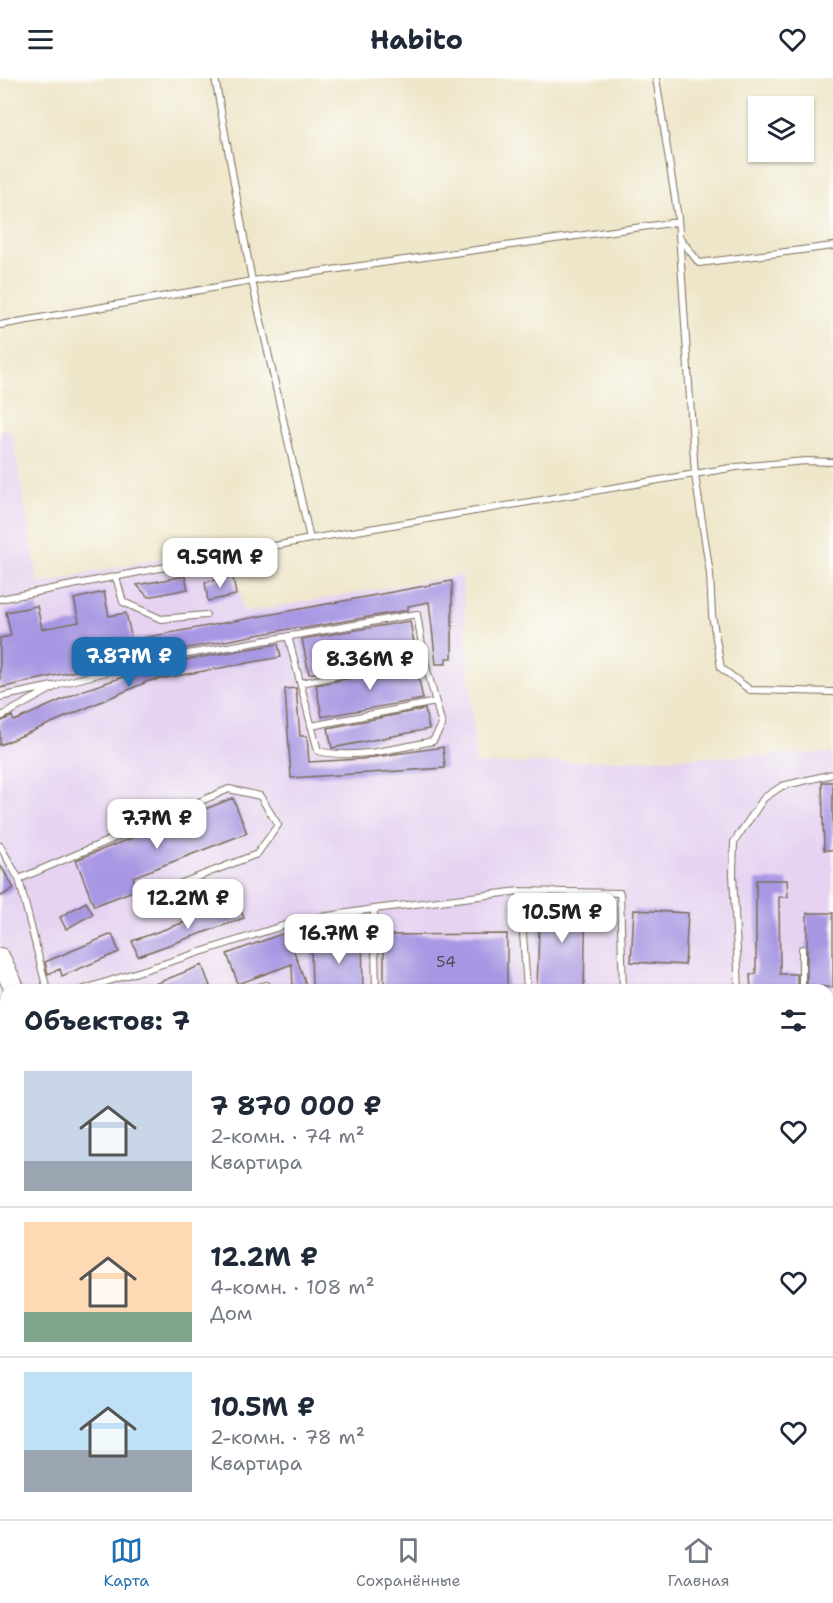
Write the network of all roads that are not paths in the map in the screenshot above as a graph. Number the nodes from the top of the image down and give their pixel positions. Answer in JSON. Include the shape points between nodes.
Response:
{"nodes":[{"id":1,"x":215,"y":78,"type":"edge"},
{"id":2,"x":656,"y":78,"type":"edge"},
{"id":3,"x":678,"y":222,"type":"junction"},
{"id":4,"x":679,"y":237,"type":"junction"},
{"id":5,"x":833,"y":246,"type":"edge"},
{"id":6,"x":252,"y":281,"type":"junction"},
{"id":7,"x":0,"y":324,"type":"edge"},
{"id":8,"x":833,"y":462,"type":"edge"},
{"id":9,"x":695,"y":475,"type":"junction"},
{"id":10,"x":310,"y":539,"type":"junction"},
{"id":11,"x":116,"y":577,"type":"junction"},
{"id":12,"x":0,"y":599,"type":"edge"},
{"id":13,"x":206,"y":615,"type":"dead end"},
{"id":14,"x":288,"y":636,"type":"junction"},
{"id":15,"x":424,"y":658,"type":"junction"},
{"id":16,"x":301,"y":683,"type":"junction"},
{"id":17,"x":60,"y":684,"type":"junction"},
{"id":18,"x":833,"y":692,"type":"edge"},
{"id":19,"x":0,"y":698,"type":"edge"},
{"id":20,"x":436,"y":702,"type":"junction"},
{"id":21,"x":0,"y":717,"type":"edge"},
{"id":22,"x":311,"y":726,"type":"junction"},
{"id":23,"x":833,"y":774,"type":"edge"},
{"id":24,"x":0,"y":846,"type":"edge"},
{"id":25,"x":19,"y":879,"type":"junction"},
{"id":26,"x":520,"y":891,"type":"junction"},
{"id":27,"x":156,"y":893,"type":"dead end"},
{"id":28,"x":374,"y":909,"type":"junction"},
{"id":29,"x":802,"y":949,"type":"dead end"},
{"id":30,"x":0,"y":958,"type":"edge"},
{"id":31,"x":12,"y":984,"type":"edge"},
{"id":32,"x":45,"y":984,"type":"edge"},
{"id":33,"x":107,"y":984,"type":"edge"},
{"id":34,"x":376,"y":984,"type":"edge"},
{"id":35,"x":527,"y":984,"type":"edge"},
{"id":36,"x":622,"y":984,"type":"edge"},
{"id":37,"x":739,"y":984,"type":"edge"},
{"id":38,"x":802,"y":984,"type":"edge"}],
"edges":[{"from":1,"to":6,"type":"lane"},
{"from":2,"to":3,"type":"lane"},
{"from":3,"to":4,"type":"lane"},
{"from":3,"to":6,"type":"lane"},
{"from":4,"to":5,"type":"lane","via":[[699,263]]},
{"from":4,"to":9,"type":"lane"},
{"from":6,"to":7,"type":"lane"},
{"from":6,"to":10,"type":"lane"},
{"from":8,"to":9,"type":"lane","via":[[736,467]]},
{"from":9,"to":10,"type":"lane"},
{"from":9,"to":18,"type":"lane","via":[[721,668],[750,690]]},
{"from":10,"to":11,"type":"lane"},
{"from":11,"to":12,"type":"lane"},
{"from":11,"to":13,"type":"lane","via":[[123,602],[161,619]]},
{"from":14,"to":15,"type":"lane","via":[[417,614]]},
{"from":14,"to":16,"type":"lane"},
{"from":14,"to":17,"type":"lane","via":[[153,660]]},
{"from":15,"to":16,"type":"lane"},
{"from":15,"to":20,"type":"lane"},
{"from":16,"to":22,"type":"lane"},
{"from":17,"to":19,"type":"lane"},
{"from":17,"to":21,"type":"lane"},
{"from":20,"to":22,"type":"lane"},
{"from":20,"to":22,"type":"lane","via":[[442,725],[434,741],[398,748],[329,754],[318,751]]},
{"from":23,"to":37,"type":"lane","via":[[782,786],[764,798],[734,842]]},
{"from":24,"to":25,"type":"lane"},
{"from":25,"to":27,"type":"lane","via":[[229,789],[260,796],[278,825],[257,854]]},
{"from":25,"to":32,"type":"lane"},
{"from":26,"to":28,"type":"lane"},
{"from":26,"to":35,"type":"lane"},
{"from":26,"to":36,"type":"lane","via":[[620,892]]},
{"from":28,"to":33,"type":"lane","via":[[301,920]]},
{"from":28,"to":34,"type":"lane"},
{"from":29,"to":38,"type":"lane"},
{"from":30,"to":31,"type":"main road"}]}
